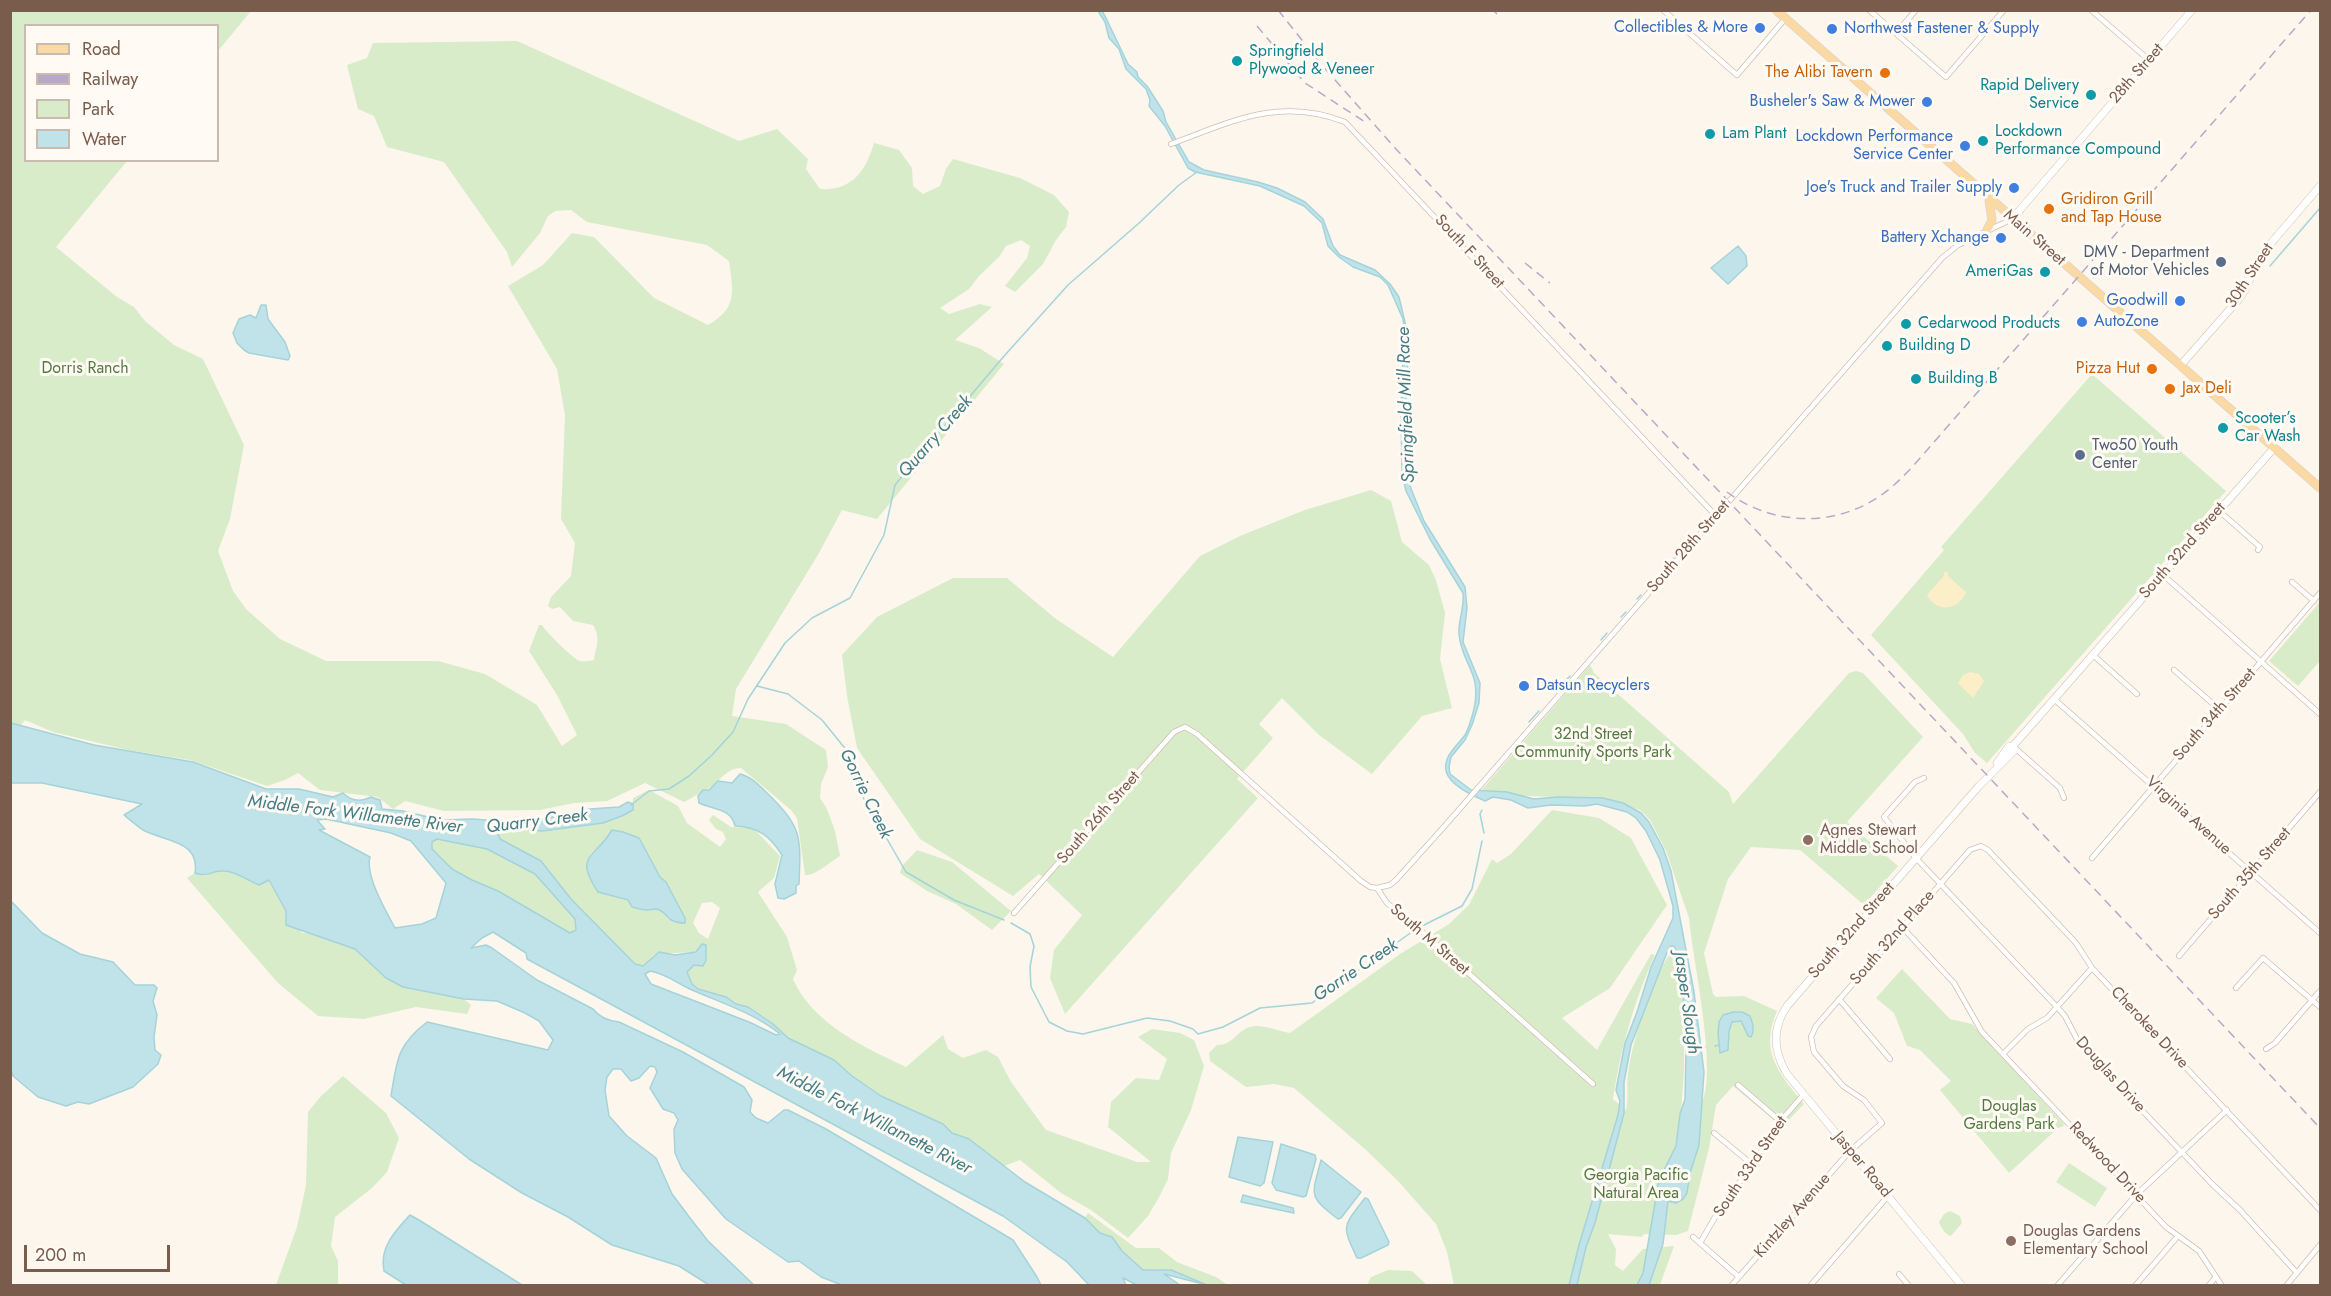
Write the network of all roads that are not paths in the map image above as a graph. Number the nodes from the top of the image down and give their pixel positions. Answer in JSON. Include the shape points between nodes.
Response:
{"nodes":[{"id":1,"x":1776,"y":10,"type":"edge"},
{"id":2,"x":1869,"y":10,"type":"edge"},
{"id":3,"x":1916,"y":10,"type":"edge"},
{"id":4,"x":2004,"y":10,"type":"edge"},
{"id":5,"x":2091,"y":10,"type":"edge"},
{"id":6,"x":2192,"y":10,"type":"edge"},
{"id":7,"x":1666,"y":12,"type":"edge"},
{"id":8,"x":1785,"y":18,"type":"junction"},
{"id":9,"x":1896,"y":33,"type":"junction"},
{"id":10,"x":2149,"y":60,"type":"junction"},
{"id":11,"x":1171,"y":144,"type":"dead end"},
{"id":12,"x":2320,"y":186,"type":"edge"},
{"id":13,"x":1989,"y":199,"type":"junction"},
{"id":14,"x":2012,"y":219,"type":"junction"},
{"id":15,"x":1987,"y":230,"type":"junction"},
{"id":16,"x":2180,"y":366,"type":"junction"},
{"id":17,"x":2274,"y":448,"type":"junction"},
{"id":18,"x":2320,"y":488,"type":"edge"},
{"id":19,"x":2218,"y":510,"type":"junction"},
{"id":20,"x":1716,"y":516,"type":"junction"},
{"id":21,"x":2258,"y":550,"type":"dead end"},
{"id":22,"x":2162,"y":574,"type":"junction"},
{"id":23,"x":2292,"y":582,"type":"dead end"},
{"id":24,"x":2320,"y":593,"type":"edge"},
{"id":25,"x":2314,"y":601,"type":"junction"},
{"id":26,"x":2093,"y":655,"type":"junction"},
{"id":27,"x":2260,"y":662,"type":"junction"},
{"id":28,"x":2174,"y":670,"type":"dead end"},
{"id":29,"x":2137,"y":693,"type":"dead end"},
{"id":30,"x":2054,"y":699,"type":"junction"},
{"id":31,"x":2219,"y":709,"type":"junction"},
{"id":32,"x":2320,"y":714,"type":"edge"},
{"id":33,"x":1185,"y":727,"type":"joint"},
{"id":34,"x":2013,"y":746,"type":"junction"},
{"id":35,"x":1924,"y":778,"type":"dead end"},
{"id":36,"x":2154,"y":786,"type":"junction"},
{"id":37,"x":2320,"y":792,"type":"edge"},
{"id":38,"x":2064,"y":798,"type":"dead end"},
{"id":39,"x":1981,"y":846,"type":"joint"},
{"id":40,"x":1916,"y":858,"type":"junction"},
{"id":41,"x":2092,"y":858,"type":"dead end"},
{"id":42,"x":2251,"y":873,"type":"junction"},
{"id":43,"x":1940,"y":884,"type":"junction"},
{"id":44,"x":1377,"y":888,"type":"junction"},
{"id":45,"x":1014,"y":913,"type":"dead end"},
{"id":46,"x":1902,"y":927,"type":"junction"},
{"id":47,"x":2320,"y":933,"type":"edge"},
{"id":48,"x":2179,"y":956,"type":"dead end"},
{"id":49,"x":2092,"y":968,"type":"junction"},
{"id":50,"x":2236,"y":988,"type":"dead end"},
{"id":51,"x":2320,"y":991,"type":"edge"},
{"id":52,"x":1839,"y":999,"type":"junction"},
{"id":53,"x":2313,"y":1000,"type":"junction"},
{"id":54,"x":2056,"y":1006,"type":"junction"},
{"id":55,"x":2320,"y":1007,"type":"edge"},
{"id":56,"x":1776,"y":1038,"type":"joint"},
{"id":57,"x":2266,"y":1049,"type":"dead end"},
{"id":58,"x":2003,"y":1053,"type":"junction"},
{"id":59,"x":1890,"y":1059,"type":"dead end"},
{"id":60,"x":1593,"y":1084,"type":"dead end"},
{"id":61,"x":1738,"y":1085,"type":"dead end"},
{"id":62,"x":1804,"y":1094,"type":"junction"},
{"id":63,"x":2227,"y":1110,"type":"junction"},
{"id":64,"x":1780,"y":1121,"type":"junction"},
{"id":65,"x":1882,"y":1123,"type":"joint"},
{"id":66,"x":1714,"y":1133,"type":"dead end"},
{"id":67,"x":1850,"y":1151,"type":"junction"},
{"id":68,"x":2181,"y":1152,"type":"junction"},
{"id":69,"x":1754,"y":1166,"type":"junction"},
{"id":70,"x":2137,"y":1194,"type":"junction"},
{"id":71,"x":1888,"y":1196,"type":"junction"},
{"id":72,"x":2320,"y":1209,"type":"edge"},
{"id":73,"x":2178,"y":1236,"type":"junction"},
{"id":74,"x":1693,"y":1237,"type":"dead end"},
{"id":75,"x":1700,"y":1243,"type":"junction"},
{"id":76,"x":2320,"y":1245,"type":"edge"},
{"id":77,"x":2297,"y":1273,"type":"junction"},
{"id":78,"x":1899,"y":1274,"type":"dead end"},
{"id":79,"x":1739,"y":1277,"type":"junction"},
{"id":80,"x":2215,"y":1278,"type":"junction"},
{"id":81,"x":1731,"y":1286,"type":"edge"},
{"id":82,"x":1810,"y":1286,"type":"edge"},
{"id":83,"x":1909,"y":1286,"type":"edge"},
{"id":84,"x":1962,"y":1286,"type":"edge"},
{"id":85,"x":2057,"y":1286,"type":"edge"},
{"id":86,"x":2135,"y":1286,"type":"edge"},
{"id":87,"x":2208,"y":1286,"type":"edge"},
{"id":88,"x":2222,"y":1286,"type":"edge"},
{"id":89,"x":2286,"y":1286,"type":"edge"}],
"edges":[{"from":1,"to":8,"type":"main road","name":"Main Street"},
{"from":2,"to":9,"type":"street"},
{"from":3,"to":9,"type":"street"},
{"from":4,"to":9,"type":"street","via":[[1946,77]]},
{"from":5,"to":10,"type":"street"},
{"from":6,"to":10,"type":"street","name":"28th Street"},
{"from":7,"to":8,"type":"street","via":[[1737,75]]},
{"from":8,"to":13,"type":"main road","name":"Main Street"},
{"from":10,"to":14,"type":"street","name":"28th Street"},
{"from":11,"to":20,"type":"street","name":"South F Street","via":[[1262,113],[1316,113],[1345,122]]},
{"from":12,"to":16,"type":"street","name":"30th Street","via":[[2260,256],[2239,299]]},
{"from":13,"to":14,"type":"main road","name":"Main Street"},
{"from":13,"to":15,"type":"main road","via":[[1993,215]]},
{"from":14,"to":15,"type":"street","name":"South 28th Street"},
{"from":14,"to":16,"type":"main road","name":"Main Street"},
{"from":15,"to":20,"type":"street","name":"South 28th Street","via":[[1942,258]]},
{"from":16,"to":17,"type":"main road","name":"Main Street"},
{"from":17,"to":18,"type":"main road","name":"Main Street"},
{"from":17,"to":19,"type":"street","name":"South 32nd Street"},
{"from":19,"to":21,"type":"street","via":[[2260,547]]},
{"from":19,"to":22,"type":"street","name":"South 32nd Street"},
{"from":20,"to":44,"type":"street","name":"South 28th Street","via":[[1396,880]]},
{"from":22,"to":26,"type":"street","name":"South 32nd Street"},
{"from":22,"to":27,"type":"street"},
{"from":23,"to":25,"type":"street"},
{"from":24,"to":25,"type":"street","name":"South 34th Street"},
{"from":25,"to":27,"type":"street","name":"South 34th Street"},
{"from":26,"to":29,"type":"street"},
{"from":26,"to":30,"type":"street","name":"South 32nd Street"},
{"from":27,"to":31,"type":"street","name":"South 34th Street"},
{"from":27,"to":32,"type":"street"},
{"from":28,"to":31,"type":"street"},
{"from":30,"to":34,"type":"street","name":"South 32nd Street"},
{"from":30,"to":36,"type":"street","name":"Virginia Avenue"},
{"from":31,"to":36,"type":"street","name":"South 34th Street"},
{"from":33,"to":44,"type":"street","name":"South M Street","via":[[1361,881]]},
{"from":33,"to":45,"type":"street","name":"South 26th Street","via":[[1174,732]]},
{"from":34,"to":38,"type":"street","via":[[2060,788]]},
{"from":34,"to":40,"type":"street","name":"South 32nd Street"},
{"from":35,"to":40,"type":"street","name":"Douglas Drive","via":[[1915,782],[1884,817]]},
{"from":36,"to":41,"type":"street","name":"South 34th Street"},
{"from":36,"to":42,"type":"street","name":"Virginia Avenue"},
{"from":37,"to":42,"type":"street","name":"South 35th Street"},
{"from":39,"to":43,"type":"street","name":"South 32nd Place","via":[[1971,850]]},
{"from":39,"to":49,"type":"street","name":"Cherokee Drive","via":[[2076,943]]},
{"from":40,"to":43,"type":"street","name":"Douglas Drive"},
{"from":40,"to":56,"type":"street","name":"South 32nd Street","via":[[1787,1006],[1781,1014]]},
{"from":42,"to":47,"type":"street","name":"Virginia Avenue"},
{"from":42,"to":48,"type":"street","name":"South 35th Street"},
{"from":43,"to":46,"type":"street","name":"South 32nd Place"},
{"from":43,"to":54,"type":"street","name":"Douglas Drive"},
{"from":44,"to":60,"type":"street","name":"South M Street","via":[[1387,903]]},
{"from":46,"to":52,"type":"street","name":"South 32nd Place"},
{"from":46,"to":58,"type":"street","name":"Redwood Drive","via":[[1954,983],[1982,1032]]},
{"from":49,"to":54,"type":"street"},
{"from":49,"to":63,"type":"street","name":"Cherokee Drive"},
{"from":50,"to":53,"type":"street","via":[[2263,958]]},
{"from":51,"to":53,"type":"street"},
{"from":52,"to":59,"type":"street"},
{"from":52,"to":65,"type":"street","name":"South 32nd Place","via":[[1816,1026],[1811,1037],[1814,1052]]},
{"from":53,"to":55,"type":"street"},
{"from":53,"to":57,"type":"street"},
{"from":54,"to":58,"type":"street","via":[[2047,1018],[2028,1029]]},
{"from":54,"to":68,"type":"street","name":"Douglas Drive","via":[[2080,1045]]},
{"from":56,"to":62,"type":"street","name":"Jasper Road","via":[[1781,1064]]},
{"from":58,"to":70,"type":"street","name":"Redwood Drive"},
{"from":61,"to":64,"type":"street"},
{"from":62,"to":64,"type":"street","name":"South 33rd Street"},
{"from":62,"to":67,"type":"street","name":"Jasper Road"},
{"from":63,"to":68,"type":"street"},
{"from":63,"to":72,"type":"street","name":"Cherokee Drive"},
{"from":64,"to":69,"type":"street","name":"South 33rd Street"},
{"from":65,"to":67,"type":"street","name":"Kintzley Avenue"},
{"from":66,"to":69,"type":"street"},
{"from":67,"to":71,"type":"street","name":"Jasper Road"},
{"from":67,"to":79,"type":"street","name":"Kintzley Avenue"},
{"from":68,"to":70,"type":"street"},
{"from":68,"to":77,"type":"street","name":"Douglas Drive"},
{"from":69,"to":75,"type":"street","name":"South 33rd Street","via":[[1728,1195]]},
{"from":70,"to":73,"type":"street","name":"Redwood Drive"},
{"from":70,"to":85,"type":"street"},
{"from":71,"to":82,"type":"street"},
{"from":71,"to":84,"type":"street","name":"Jasper Road"},
{"from":73,"to":80,"type":"street","name":"Redwood Drive","via":[[2199,1251]]},
{"from":73,"to":86,"type":"street"},
{"from":74,"to":75,"type":"street"},
{"from":75,"to":79,"type":"street"},
{"from":76,"to":77,"type":"street"},
{"from":77,"to":89,"type":"street"},
{"from":78,"to":83,"type":"street"},
{"from":79,"to":81,"type":"street","name":"Kintzley Avenue"},
{"from":80,"to":87,"type":"street"},
{"from":80,"to":88,"type":"street","name":"Redwood Drive"}]}
